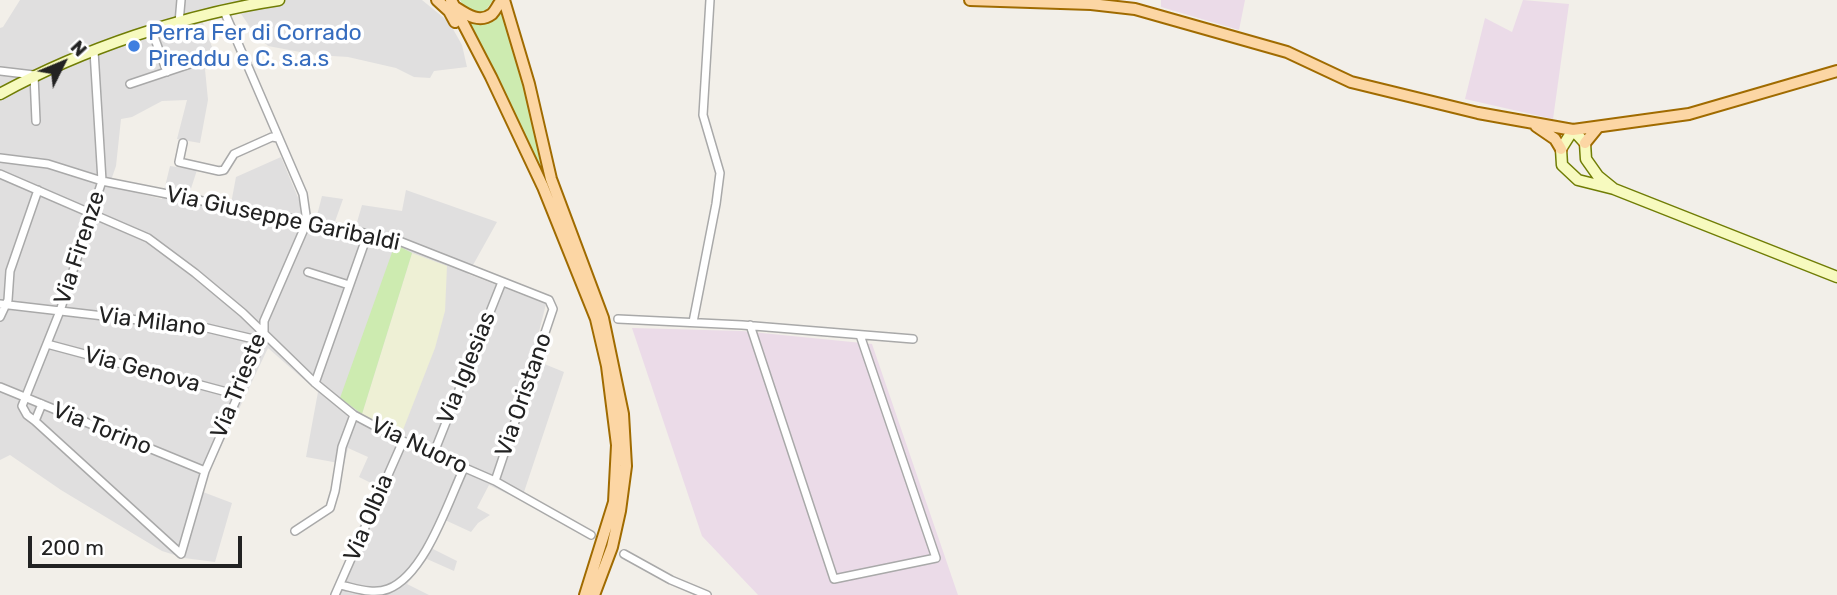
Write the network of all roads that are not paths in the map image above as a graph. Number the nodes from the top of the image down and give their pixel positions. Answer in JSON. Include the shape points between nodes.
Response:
{"nodes":[{"id":1,"x":181,"y":0,"type":"edge"},
{"id":2,"x":279,"y":0,"type":"edge"},
{"id":3,"x":437,"y":0,"type":"edge"},
{"id":4,"x":443,"y":0,"type":"edge"},
{"id":5,"x":503,"y":0,"type":"edge"},
{"id":6,"x":710,"y":0,"type":"edge"},
{"id":7,"x":970,"y":0,"type":"edge"},
{"id":8,"x":453,"y":4,"type":"edge"},
{"id":9,"x":224,"y":11,"type":"junction"},
{"id":10,"x":179,"y":23,"type":"junction"},
{"id":11,"x":152,"y":32,"type":"junction"},
{"id":12,"x":94,"y":51,"type":"junction"},
{"id":13,"x":479,"y":54,"type":"junction"},
{"id":14,"x":200,"y":61,"type":"dead end"},
{"id":15,"x":0,"y":71,"type":"edge"},
{"id":16,"x":1837,"y":71,"type":"edge"},
{"id":17,"x":167,"y":72,"type":"junction"},
{"id":18,"x":34,"y":75,"type":"junction"},
{"id":19,"x":130,"y":84,"type":"dead end"},
{"id":20,"x":0,"y":94,"type":"edge"},
{"id":21,"x":36,"y":121,"type":"dead end"},
{"id":22,"x":1534,"y":124,"type":"junction"},
{"id":23,"x":1598,"y":128,"type":"junction"},
{"id":24,"x":1573,"y":130,"type":"junction"},
{"id":25,"x":278,"y":138,"type":"junction"},
{"id":26,"x":183,"y":143,"type":"dead end"},
{"id":27,"x":1585,"y":143,"type":"junction"},
{"id":28,"x":1561,"y":149,"type":"junction"},
{"id":29,"x":0,"y":158,"type":"edge"},
{"id":30,"x":0,"y":174,"type":"edge"},
{"id":31,"x":102,"y":181,"type":"junction"},
{"id":32,"x":1614,"y":189,"type":"junction"},
{"id":33,"x":38,"y":190,"type":"junction"},
{"id":34,"x":92,"y":213,"type":"junction"},
{"id":35,"x":307,"y":222,"type":"junction"},
{"id":36,"x":368,"y":233,"type":"junction"},
{"id":37,"x":308,"y":272,"type":"dead end"},
{"id":38,"x":1837,"y":277,"type":"edge"},
{"id":39,"x":502,"y":282,"type":"junction"},
{"id":40,"x":349,"y":285,"type":"junction"},
{"id":41,"x":3,"y":304,"type":"edge"},
{"id":42,"x":553,"y":309,"type":"joint"},
{"id":43,"x":60,"y":311,"type":"junction"},
{"id":44,"x":0,"y":317,"type":"edge"},
{"id":45,"x":618,"y":319,"type":"dead end"},
{"id":46,"x":693,"y":322,"type":"junction"},
{"id":47,"x":750,"y":326,"type":"junction"},
{"id":48,"x":860,"y":335,"type":"junction"},
{"id":49,"x":263,"y":338,"type":"junction"},
{"id":50,"x":914,"y":339,"type":"dead end"},
{"id":51,"x":47,"y":344,"type":"junction"},
{"id":52,"x":315,"y":383,"type":"junction"},
{"id":53,"x":0,"y":387,"type":"edge"},
{"id":54,"x":238,"y":395,"type":"junction"},
{"id":55,"x":24,"y":396,"type":"junction"},
{"id":56,"x":42,"y":404,"type":"junction"},
{"id":57,"x":354,"y":415,"type":"junction"},
{"id":58,"x":35,"y":421,"type":"junction"},
{"id":59,"x":403,"y":441,"type":"junction"},
{"id":60,"x":433,"y":455,"type":"junction"},
{"id":61,"x":464,"y":468,"type":"junction"},
{"id":62,"x":205,"y":471,"type":"junction"},
{"id":63,"x":495,"y":481,"type":"junction"},
{"id":64,"x":295,"y":531,"type":"dead end"},
{"id":65,"x":591,"y":535,"type":"dead end"},
{"id":66,"x":624,"y":554,"type":"dead end"},
{"id":67,"x":340,"y":584,"type":"junction"},
{"id":68,"x":335,"y":595,"type":"edge"},
{"id":69,"x":585,"y":595,"type":"edge"},
{"id":70,"x":594,"y":595,"type":"edge"},
{"id":71,"x":707,"y":595,"type":"edge"}],
"edges":[{"from":1,"to":10,"type":"street"},
{"from":2,"to":9,"type":"street"},
{"from":3,"to":13,"type":"main road"},
{"from":4,"to":8,"type":"street"},
{"from":5,"to":8,"type":"main road","via":[[492,14],[480,18]]},
{"from":5,"to":70,"type":"main road","via":[[551,179],[603,318],[624,414],[626,466],[620,511]]},
{"from":6,"to":46,"type":"street","via":[[703,115],[720,173]]},
{"from":7,"to":22,"type":"main road","via":[[1135,9],[1287,52],[1351,82]]},
{"from":8,"to":13,"type":"main road"},
{"from":9,"to":10,"type":"street"},
{"from":9,"to":25,"type":"street"},
{"from":10,"to":11,"type":"street"},
{"from":11,"to":12,"type":"street"},
{"from":11,"to":17,"type":"street"},
{"from":12,"to":18,"type":"street"},
{"from":12,"to":31,"type":"street","name":"Via Firenze"},
{"from":13,"to":69,"type":"main road","via":[[543,187],[596,319],[607,366],[617,445],[614,502]]},
{"from":14,"to":17,"type":"street"},
{"from":15,"to":18,"type":"street"},
{"from":16,"to":23,"type":"main road","via":[[1689,114]]},
{"from":17,"to":19,"type":"street"},
{"from":18,"to":20,"type":"street"},
{"from":18,"to":21,"type":"street"},
{"from":22,"to":24,"type":"main road"},
{"from":22,"to":28,"type":"main road"},
{"from":23,"to":24,"type":"main road"},
{"from":23,"to":27,"type":"main road"},
{"from":24,"to":27,"type":"street"},
{"from":24,"to":28,"type":"street"},
{"from":25,"to":26,"type":"street","via":[[272,136],[233,155],[219,172],[179,162]]},
{"from":25,"to":35,"type":"street","via":[[303,194]]},
{"from":27,"to":32,"type":"street","via":[[1586,159]]},
{"from":28,"to":32,"type":"street","via":[[1562,165],[1578,180]]},
{"from":29,"to":31,"type":"street","name":"Via Giuseppe Garibaldi","via":[[48,164]]},
{"from":30,"to":33,"type":"street","name":"Via Nuoro"},
{"from":31,"to":34,"type":"street","name":"Via Firenze"},
{"from":31,"to":35,"type":"street","name":"Via Giuseppe Garibaldi"},
{"from":32,"to":38,"type":"street"},
{"from":33,"to":34,"type":"street","name":"Via Nuoro"},
{"from":33,"to":41,"type":"street","via":[[10,271],[8,300]]},
{"from":34,"to":43,"type":"street","name":"Via Firenze"},
{"from":34,"to":49,"type":"street","name":"Via Nuoro","via":[[161,246],[243,313]]},
{"from":35,"to":36,"type":"street","name":"Via Giuseppe Garibaldi"},
{"from":35,"to":49,"type":"street","name":"Via Trieste","via":[[264,321]]},
{"from":36,"to":39,"type":"street","name":"Via Giuseppe Garibaldi"},
{"from":36,"to":40,"type":"street"},
{"from":37,"to":40,"type":"street"},
{"from":39,"to":42,"type":"street","name":"Via Giuseppe Garibaldi","via":[[549,300]]},
{"from":39,"to":60,"type":"street","name":"Via Iglesias"},
{"from":40,"to":52,"type":"street"},
{"from":41,"to":43,"type":"street","name":"Via Milano"},
{"from":41,"to":44,"type":"street"},
{"from":42,"to":63,"type":"street","name":"Via Oristano"},
{"from":43,"to":49,"type":"street","name":"Via Milano"},
{"from":43,"to":51,"type":"street","name":"Via Firenze"},
{"from":45,"to":46,"type":"street"},
{"from":46,"to":47,"type":"street"},
{"from":47,"to":48,"type":"street"},
{"from":47,"to":48,"type":"street","via":[[834,579],[936,558]]},
{"from":48,"to":50,"type":"street"},
{"from":49,"to":52,"type":"street","name":"Via Nuoro"},
{"from":49,"to":54,"type":"street","name":"Via Trieste"},
{"from":51,"to":54,"type":"street","name":"Via Genova"},
{"from":51,"to":55,"type":"street","name":"Via Firenze"},
{"from":52,"to":57,"type":"street","name":"Via Nuoro"},
{"from":53,"to":55,"type":"street","name":"Via Torino"},
{"from":54,"to":62,"type":"street","name":"Via Trieste"},
{"from":55,"to":56,"type":"street","name":"Via Torino"},
{"from":55,"to":58,"type":"street","via":[[22,406]]},
{"from":56,"to":58,"type":"street"},
{"from":56,"to":62,"type":"street","name":"Via Torino"},
{"from":57,"to":59,"type":"street","name":"Via Nuoro"},
{"from":57,"to":64,"type":"street","via":[[342,447],[330,508]]},
{"from":58,"to":62,"type":"street","name":"Via Trieste","via":[[181,554]]},
{"from":59,"to":60,"type":"street","name":"Via Nuoro"},
{"from":59,"to":67,"type":"street","name":"Via Olbia"},
{"from":60,"to":61,"type":"street","name":"Via Nuoro"},
{"from":61,"to":63,"type":"street","name":"Via Nuoro"},
{"from":61,"to":67,"type":"street","via":[[423,557],[408,577],[388,590],[374,592]]},
{"from":63,"to":65,"type":"street","name":"Via Nuoro"},
{"from":66,"to":71,"type":"street"},
{"from":67,"to":68,"type":"street","name":"Via Olbia"}]}
